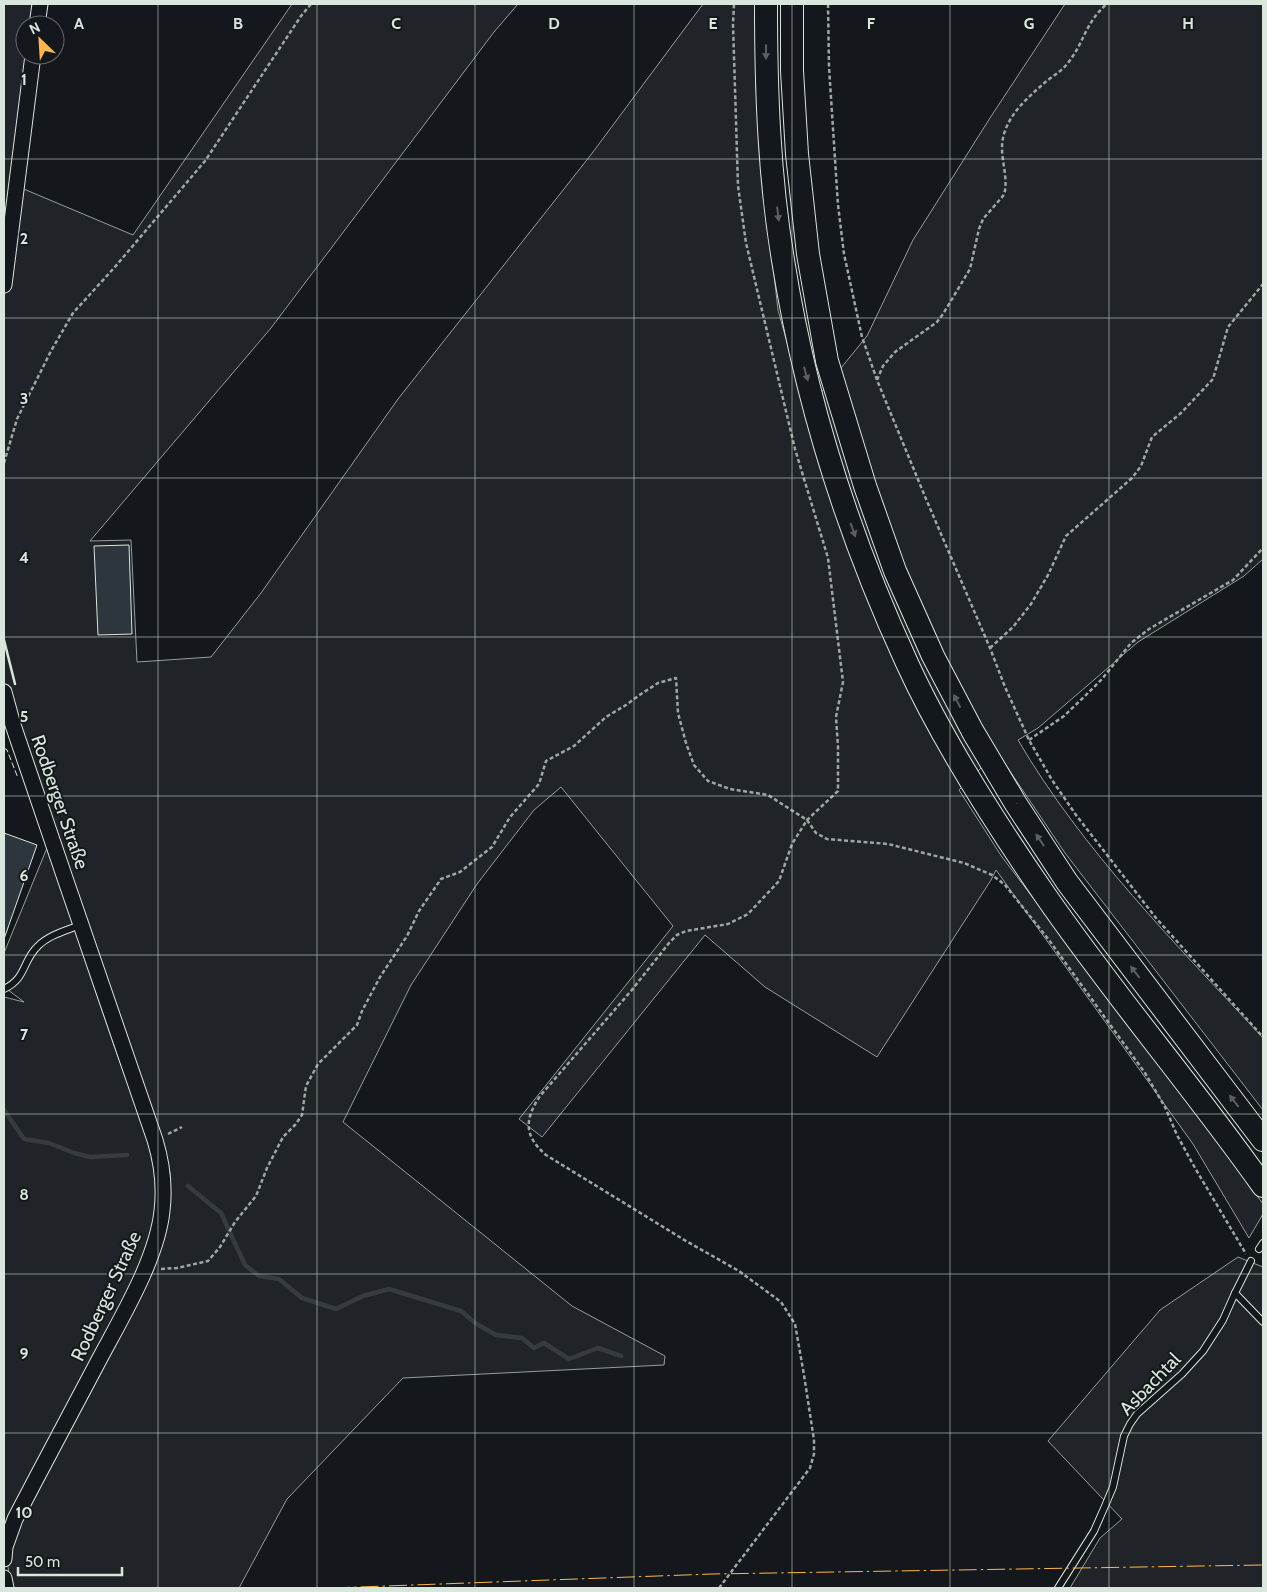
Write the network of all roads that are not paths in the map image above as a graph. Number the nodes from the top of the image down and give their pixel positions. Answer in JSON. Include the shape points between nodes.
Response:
{"nodes":[{"id":1,"x":766,"y":4,"type":"edge"},
{"id":2,"x":792,"y":4,"type":"edge"},
{"id":3,"x":33,"y":65,"type":"edge"},
{"id":4,"x":4,"y":285,"type":"edge"},
{"id":5,"x":4,"y":692,"type":"edge"},
{"id":6,"x":81,"y":924,"type":"junction"},
{"id":7,"x":4,"y":989,"type":"edge"},
{"id":8,"x":1263,"y":1140,"type":"edge"},
{"id":9,"x":1263,"y":1186,"type":"edge"},
{"id":10,"x":1252,"y":1261,"type":"road end"},
{"id":11,"x":1235,"y":1293,"type":"junction"},
{"id":12,"x":1263,"y":1322,"type":"edge"},
{"id":13,"x":4,"y":1558,"type":"edge"},
{"id":14,"x":4,"y":1578,"type":"edge"},
{"id":15,"x":6,"y":1588,"type":"edge"},
{"id":16,"x":1058,"y":1588,"type":"edge"}],
"edges":[{"from":1,"to":9,"type":"highway","one_way":true,"via":[[771,159],[783,259],[803,364],[840,494],[871,581],[908,666],[993,816],[1045,896]]},
{"from":8,"to":2,"type":"highway","one_way":true,"via":[[1089,912],[1021,812],[973,732],[933,656],[895,571],[864,486],[827,361],[808,254],[797,154]]},
{"from":3,"to":4,"type":"street"},
{"from":5,"to":6,"type":"street","name":"Rodberger Straße"},
{"from":6,"to":7,"type":"lane","via":[[53,936],[38,947],[15,983]]},
{"from":6,"to":13,"type":"street","name":"Rodberger Straße","via":[[160,1157],[162,1212],[144,1271],[15,1520]]},
{"from":10,"to":11,"type":"lane","name":"Asbachtal"},
{"from":11,"to":12,"type":"lane"},
{"from":11,"to":16,"type":"lane","name":"Asbachtal","via":[[1223,1320],[1203,1351],[1130,1424],[1105,1506],[1094,1531]]},
{"from":14,"to":15,"type":"street"}]}
